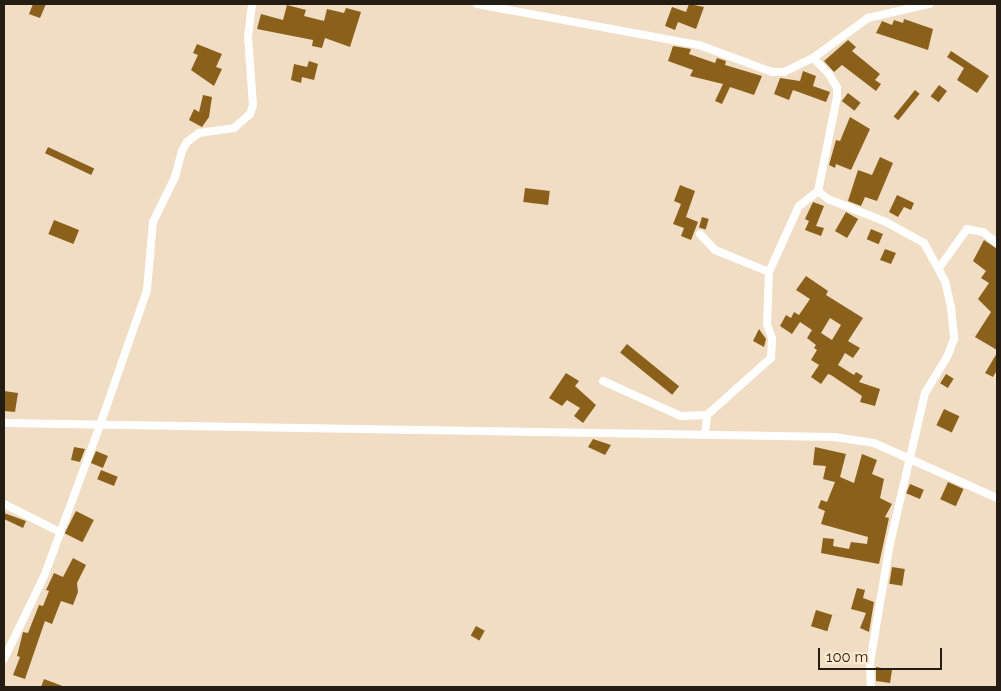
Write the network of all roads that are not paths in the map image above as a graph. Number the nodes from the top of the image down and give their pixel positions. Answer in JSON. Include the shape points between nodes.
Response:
{"nodes":[{"id":1,"x":252,"y":4,"type":"edge"},
{"id":2,"x":476,"y":4,"type":"edge"},
{"id":3,"x":929,"y":4,"type":"edge"},
{"id":4,"x":813,"y":58,"type":"junction"},
{"id":5,"x":818,"y":191,"type":"junction"},
{"id":6,"x":700,"y":234,"type":"dead end"},
{"id":7,"x":997,"y":242,"type":"edge"},
{"id":8,"x":939,"y":268,"type":"junction"},
{"id":9,"x":769,"y":272,"type":"junction"},
{"id":10,"x":602,"y":381,"type":"dead end"},
{"id":11,"x":707,"y":415,"type":"junction"},
{"id":12,"x":4,"y":423,"type":"edge"},
{"id":13,"x":100,"y":425,"type":"junction"},
{"id":14,"x":705,"y":435,"type":"junction"},
{"id":15,"x":911,"y":458,"type":"junction"},
{"id":16,"x":997,"y":498,"type":"edge"},
{"id":17,"x":4,"y":504,"type":"edge"},
{"id":18,"x":60,"y":532,"type":"junction"},
{"id":19,"x":4,"y":659,"type":"edge"},
{"id":20,"x":871,"y":687,"type":"edge"}],
"edges":[{"from":1,"to":13,"type":"street","via":[[248,37],[253,105],[244,121],[234,128],[199,133],[187,142],[182,151],[175,177],[152,222],[147,290]]},
{"from":2,"to":4,"type":"street","via":[[699,45],[772,72],[793,70]]},
{"from":3,"to":4,"type":"street","via":[[868,18]]},
{"from":4,"to":5,"type":"street","via":[[837,88]]},
{"from":5,"to":8,"type":"street","via":[[828,199],[916,236]]},
{"from":5,"to":9,"type":"street","via":[[799,206]]},
{"from":6,"to":9,"type":"street","via":[[715,250]]},
{"from":7,"to":8,"type":"street","via":[[983,232],[967,229]]},
{"from":8,"to":15,"type":"street","via":[[951,308],[954,339],[925,393]]},
{"from":9,"to":11,"type":"street","via":[[766,324],[772,340],[772,358]]},
{"from":10,"to":11,"type":"street","via":[[681,416]]},
{"from":11,"to":14,"type":"street"},
{"from":12,"to":13,"type":"street"},
{"from":13,"to":14,"type":"street"},
{"from":13,"to":18,"type":"street"},
{"from":14,"to":15,"type":"street","via":[[834,437],[874,443]]},
{"from":15,"to":16,"type":"street"},
{"from":15,"to":20,"type":"street","via":[[890,543],[870,663]]},
{"from":17,"to":18,"type":"street"},
{"from":18,"to":19,"type":"street","via":[[45,574]]}]}
